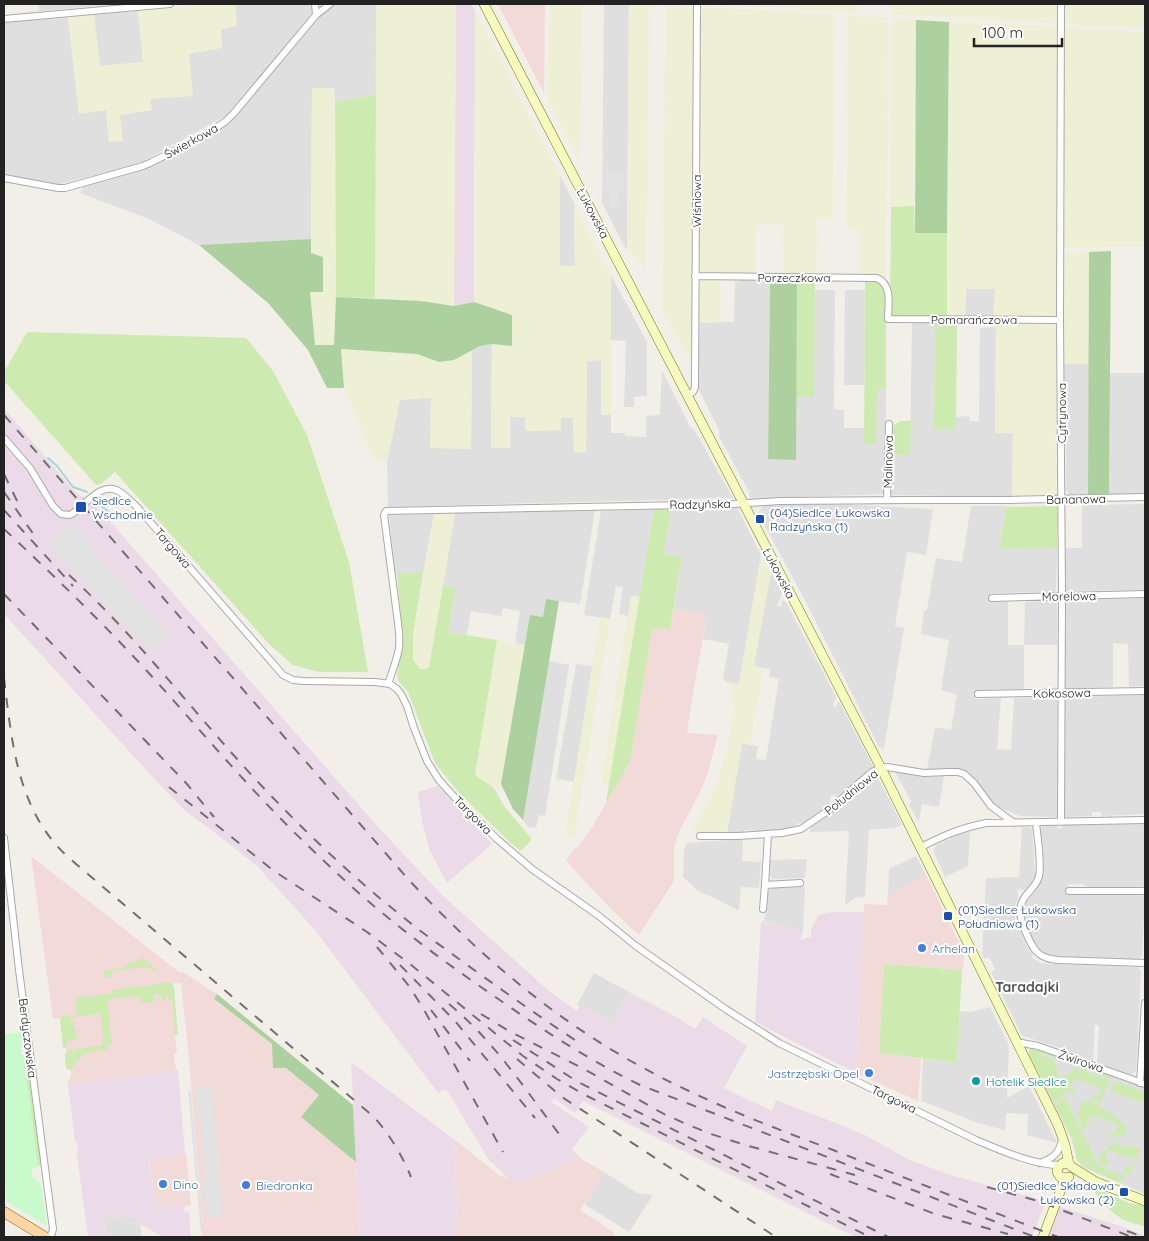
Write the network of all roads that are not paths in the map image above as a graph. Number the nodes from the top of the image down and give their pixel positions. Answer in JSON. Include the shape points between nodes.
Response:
{"nodes":[{"id":1,"x":170,"y":4,"type":"edge"},
{"id":2,"x":315,"y":4,"type":"edge"},
{"id":3,"x":330,"y":4,"type":"edge"},
{"id":4,"x":697,"y":4,"type":"edge"},
{"id":5,"x":1061,"y":4,"type":"edge"},
{"id":6,"x":487,"y":5,"type":"edge"},
{"id":7,"x":316,"y":15,"type":"junction"},
{"id":8,"x":4,"y":19,"type":"edge"},
{"id":9,"x":4,"y":178,"type":"edge"},
{"id":10,"x":696,"y":276,"type":"junction"},
{"id":11,"x":888,"y":320,"type":"joint"},
{"id":12,"x":1060,"y":320,"type":"junction"},
{"id":13,"x":688,"y":395,"type":"junction"},
{"id":14,"x":889,"y":424,"type":"dead end"},
{"id":15,"x":4,"y":438,"type":"edge"},
{"id":16,"x":1145,"y":497,"type":"edge"},
{"id":17,"x":1061,"y":499,"type":"junction"},
{"id":18,"x":887,"y":500,"type":"junction"},
{"id":19,"x":1007,"y":500,"type":"joint"},
{"id":20,"x":743,"y":503,"type":"junction"},
{"id":21,"x":1145,"y":594,"type":"edge"},
{"id":22,"x":1062,"y":596,"type":"junction"},
{"id":23,"x":992,"y":598,"type":"dead end"},
{"id":24,"x":388,"y":684,"type":"junction"},
{"id":25,"x":1145,"y":691,"type":"edge"},
{"id":26,"x":1062,"y":693,"type":"junction"},
{"id":27,"x":978,"y":694,"type":"dead end"},
{"id":28,"x":881,"y":768,"type":"junction"},
{"id":29,"x":1145,"y":820,"type":"edge"},
{"id":30,"x":1014,"y":822,"type":"junction"},
{"id":31,"x":1036,"y":822,"type":"junction"},
{"id":32,"x":1061,"y":822,"type":"junction"},
{"id":33,"x":768,"y":834,"type":"junction"},
{"id":34,"x":700,"y":836,"type":"dead end"},
{"id":35,"x":4,"y":838,"type":"edge"},
{"id":36,"x":921,"y":847,"type":"junction"},
{"id":37,"x":800,"y":884,"type":"dead end"},
{"id":38,"x":765,"y":885,"type":"junction"},
{"id":39,"x":1069,"y":891,"type":"dead end"},
{"id":40,"x":1145,"y":891,"type":"edge"},
{"id":41,"x":763,"y":909,"type":"dead end"},
{"id":42,"x":1145,"y":964,"type":"edge"},
{"id":43,"x":1145,"y":1003,"type":"edge"},
{"id":44,"x":1016,"y":1042,"type":"junction"},
{"id":45,"x":1143,"y":1083,"type":"edge"},
{"id":46,"x":1064,"y":1142,"type":"junction"},
{"id":47,"x":1043,"y":1163,"type":"junction"},
{"id":48,"x":1065,"y":1170,"type":"junction"},
{"id":49,"x":1145,"y":1201,"type":"edge"},
{"id":50,"x":4,"y":1212,"type":"edge"},
{"id":51,"x":45,"y":1237,"type":"edge"},
{"id":52,"x":49,"y":1237,"type":"edge"},
{"id":53,"x":1037,"y":1237,"type":"edge"},
{"id":54,"x":1043,"y":1237,"type":"edge"}],
"edges":[{"from":1,"to":8,"type":"street"},
{"from":2,"to":7,"type":"street"},
{"from":3,"to":7,"type":"street","name":"Świerkowa"},
{"from":4,"to":10,"type":"street","name":"Wiśniowa"},
{"from":5,"to":12,"type":"street","name":"Cytrynowa"},
{"from":6,"to":13,"type":"main road","name":"Łukowska"},
{"from":7,"to":9,"type":"street","name":"Świerkowa","via":[[234,113],[204,136],[143,166],[69,187]]},
{"from":10,"to":11,"type":"street","name":"Porzeczkowa","via":[[877,278],[884,281],[888,289]]},
{"from":10,"to":13,"type":"street","name":"Wiśniowa","via":[[694,387]]},
{"from":11,"to":12,"type":"street","name":"Pomarańczowa"},
{"from":12,"to":17,"type":"street","name":"Cytrynowa"},
{"from":13,"to":20,"type":"main road","name":"Łukowska"},
{"from":14,"to":18,"type":"street","name":"Malinowa"},
{"from":15,"to":24,"type":"street","name":"Targowa","via":[[30,468],[61,514],[72,514],[97,493],[106,490],[115,490],[127,498],[283,675],[304,682]]},
{"from":16,"to":17,"type":"street","name":"Bananowa"},
{"from":17,"to":19,"type":"street","name":"Bananowa"},
{"from":17,"to":22,"type":"street","name":"Cytrynowa"},
{"from":18,"to":19,"type":"street","name":"Radzyńska"},
{"from":18,"to":20,"type":"street","name":"Radzyńska"},
{"from":20,"to":24,"type":"street","name":"Radzyńska","via":[[386,511],[399,646]]},
{"from":20,"to":28,"type":"main road","name":"Łukowska"},
{"from":21,"to":22,"type":"street","name":"Morelowa"},
{"from":22,"to":23,"type":"street","name":"Morelowa"},
{"from":22,"to":26,"type":"street","name":"Cytrynowa"},
{"from":24,"to":47,"type":"street","name":"Targowa","via":[[397,689],[407,706],[430,767],[458,801],[520,860],[636,946],[779,1043],[976,1140]]},
{"from":25,"to":26,"type":"street","name":"Kokosowa"},
{"from":26,"to":27,"type":"street","name":"Kokosowa"},
{"from":26,"to":32,"type":"street","name":"Cytrynowa"},
{"from":28,"to":30,"type":"street","name":"Południowa","via":[[964,774],[990,806]]},
{"from":28,"to":33,"type":"street","name":"Południowa","via":[[858,782],[832,808],[806,826],[790,832]]},
{"from":28,"to":36,"type":"main road","name":"Łukowska"},
{"from":29,"to":32,"type":"street"},
{"from":30,"to":31,"type":"street"},
{"from":30,"to":36,"type":"street","via":[[962,828]]},
{"from":31,"to":32,"type":"street"},
{"from":31,"to":42,"type":"street","via":[[1039,878],[1020,908],[1030,943],[1046,958]]},
{"from":33,"to":34,"type":"street","name":"Południowa"},
{"from":33,"to":38,"type":"street"},
{"from":35,"to":52,"type":"street","name":"Berdyczowska","via":[[52,1229]]},
{"from":36,"to":44,"type":"main road","name":"Łukowska"},
{"from":37,"to":38,"type":"street"},
{"from":38,"to":41,"type":"street"},
{"from":39,"to":40,"type":"street"},
{"from":43,"to":45,"type":"street"},
{"from":44,"to":45,"type":"street","name":"Żwirowa","via":[[1038,1046]]},
{"from":44,"to":46,"type":"main road","name":"Łukowska"},
{"from":46,"to":47,"type":"street","via":[[1057,1153]]},
{"from":46,"to":48,"type":"main road"},
{"from":47,"to":48,"type":"street","name":"Targowa"},
{"from":48,"to":49,"type":"main road"},
{"from":48,"to":53,"type":"main road"},
{"from":48,"to":54,"type":"main road"},
{"from":50,"to":51,"type":"main road"}]}
